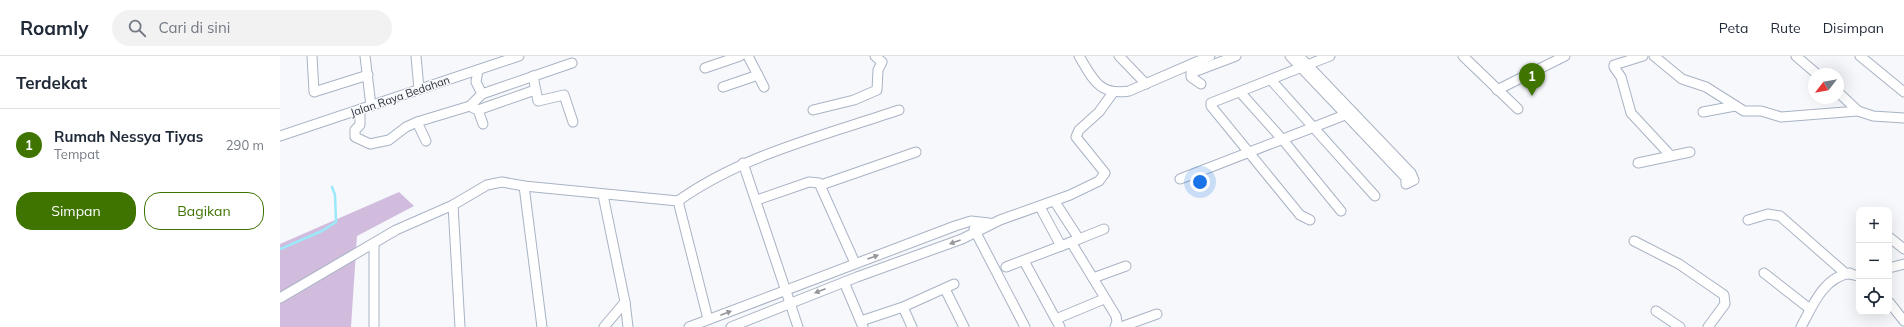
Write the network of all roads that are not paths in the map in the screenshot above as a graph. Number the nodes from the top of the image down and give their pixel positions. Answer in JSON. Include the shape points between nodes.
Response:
{"nodes":[{"id":1,"x":312,"y":56,"type":"edge"},
{"id":2,"x":365,"y":56,"type":"edge"},
{"id":3,"x":416,"y":56,"type":"edge"},
{"id":4,"x":519,"y":56,"type":"edge"},
{"id":5,"x":740,"y":56,"type":"edge"},
{"id":6,"x":748,"y":56,"type":"edge"},
{"id":7,"x":875,"y":56,"type":"edge"},
{"id":8,"x":1079,"y":56,"type":"edge"},
{"id":9,"x":1118,"y":56,"type":"edge"},
{"id":10,"x":1209,"y":56,"type":"edge"},
{"id":11,"x":1236,"y":56,"type":"edge"},
{"id":12,"x":1290,"y":56,"type":"edge"},
{"id":13,"x":1299,"y":56,"type":"edge"},
{"id":14,"x":1330,"y":56,"type":"edge"},
{"id":15,"x":1463,"y":56,"type":"edge"},
{"id":16,"x":1565,"y":56,"type":"edge"},
{"id":17,"x":1644,"y":56,"type":"edge"},
{"id":18,"x":1654,"y":56,"type":"edge"},
{"id":19,"x":1796,"y":56,"type":"edge"},
{"id":20,"x":1860,"y":56,"type":"edge"},
{"id":21,"x":572,"y":63,"type":"dead end"},
{"id":22,"x":1304,"y":66,"type":"junction"},
{"id":23,"x":705,"y":68,"type":"dead end"},
{"id":24,"x":1810,"y":68,"type":"edge"},
{"id":25,"x":1190,"y":69,"type":"junction"},
{"id":26,"x":478,"y":70,"type":"junction"},
{"id":27,"x":758,"y":74,"type":"junction"},
{"id":28,"x":368,"y":75,"type":"junction"},
{"id":29,"x":533,"y":76,"type":"junction"},
{"id":30,"x":1271,"y":80,"type":"junction"},
{"id":31,"x":1146,"y":84,"type":"junction"},
{"id":32,"x":1201,"y":84,"type":"dead end"},
{"id":33,"x":723,"y":86,"type":"dead end"},
{"id":34,"x":764,"y":87,"type":"dead end"},
{"id":35,"x":419,"y":90,"type":"junction"},
{"id":36,"x":535,"y":90,"type":"junction"},
{"id":37,"x":1497,"y":90,"type":"junction"},
{"id":38,"x":1240,"y":92,"type":"junction"},
{"id":39,"x":1904,"y":92,"type":"edge"},
{"id":40,"x":482,"y":94,"type":"junction"},
{"id":41,"x":1112,"y":94,"type":"junction"},
{"id":42,"x":1844,"y":97,"type":"edge"},
{"id":43,"x":371,"y":106,"type":"junction"},
{"id":44,"x":1735,"y":106,"type":"junction"},
{"id":45,"x":1516,"y":107,"type":"dead end"},
{"id":46,"x":474,"y":108,"type":"junction"},
{"id":47,"x":360,"y":110,"type":"junction"},
{"id":48,"x":813,"y":110,"type":"dead end"},
{"id":49,"x":899,"y":110,"type":"dead end"},
{"id":50,"x":1858,"y":110,"type":"junction"},
{"id":51,"x":1703,"y":112,"type":"dead end"},
{"id":52,"x":1350,"y":114,"type":"junction"},
{"id":53,"x":1904,"y":118,"type":"edge"},
{"id":54,"x":417,"y":122,"type":"junction"},
{"id":55,"x":573,"y":122,"type":"dead end"},
{"id":56,"x":482,"y":124,"type":"dead end"},
{"id":57,"x":1313,"y":128,"type":"junction"},
{"id":58,"x":280,"y":136,"type":"edge"},
{"id":59,"x":1283,"y":140,"type":"junction"},
{"id":60,"x":426,"y":141,"type":"dead end"},
{"id":61,"x":916,"y":152,"type":"dead end"},
{"id":62,"x":1690,"y":152,"type":"dead end"},
{"id":63,"x":1249,"y":154,"type":"junction"},
{"id":64,"x":1670,"y":155,"type":"junction"},
{"id":65,"x":743,"y":163,"type":"junction"},
{"id":66,"x":1638,"y":163,"type":"dead end"},
{"id":67,"x":1180,"y":179,"type":"dead end"},
{"id":68,"x":821,"y":185,"type":"junction"},
{"id":69,"x":524,"y":186,"type":"junction"},
{"id":70,"x":603,"y":195,"type":"junction"},
{"id":71,"x":1375,"y":196,"type":"dead end"},
{"id":72,"x":757,"y":200,"type":"junction"},
{"id":73,"x":678,"y":201,"type":"junction"},
{"id":74,"x":1055,"y":202,"type":"junction"},
{"id":75,"x":453,"y":206,"type":"junction"},
{"id":76,"x":1040,"y":207,"type":"junction"},
{"id":77,"x":1341,"y":211,"type":"dead end"},
{"id":78,"x":1310,"y":220,"type":"dead end"},
{"id":79,"x":1748,"y":220,"type":"dead end"},
{"id":80,"x":972,"y":221,"type":"junction"},
{"id":81,"x":989,"y":224,"type":"junction"},
{"id":82,"x":1104,"y":229,"type":"dead end"},
{"id":83,"x":976,"y":233,"type":"junction"},
{"id":84,"x":1075,"y":240,"type":"junction"},
{"id":85,"x":1892,"y":240,"type":"edge"},
{"id":86,"x":1634,"y":241,"type":"dead end"},
{"id":87,"x":374,"y":243,"type":"junction"},
{"id":88,"x":1061,"y":246,"type":"junction"},
{"id":89,"x":1904,"y":249,"type":"edge"},
{"id":90,"x":1024,"y":261,"type":"junction"},
{"id":91,"x":855,"y":264,"type":"junction"},
{"id":92,"x":1904,"y":264,"type":"edge"},
{"id":93,"x":1126,"y":266,"type":"dead end"},
{"id":94,"x":1006,"y":267,"type":"dead end"},
{"id":95,"x":1892,"y":267,"type":"edge"},
{"id":96,"x":1856,"y":272,"type":"edge"},
{"id":97,"x":1764,"y":273,"type":"dead end"},
{"id":98,"x":1845,"y":273,"type":"junction"},
{"id":99,"x":1856,"y":275,"type":"edge"},
{"id":100,"x":1093,"y":278,"type":"junction"},
{"id":101,"x":844,"y":282,"type":"junction"},
{"id":102,"x":954,"y":284,"type":"dead end"},
{"id":103,"x":945,"y":289,"type":"junction"},
{"id":104,"x":785,"y":290,"type":"junction"},
{"id":105,"x":280,"y":298,"type":"edge"},
{"id":106,"x":1104,"y":299,"type":"junction"},
{"id":107,"x":625,"y":302,"type":"junction"},
{"id":108,"x":790,"y":303,"type":"junction"},
{"id":109,"x":1892,"y":306,"type":"edge"},
{"id":110,"x":903,"y":307,"type":"junction"},
{"id":111,"x":1810,"y":309,"type":"junction"},
{"id":112,"x":1656,"y":311,"type":"dead end"},
{"id":113,"x":1157,"y":314,"type":"dead end"},
{"id":114,"x":708,"y":319,"type":"junction"},
{"id":115,"x":1904,"y":321,"type":"edge"},
{"id":116,"x":1058,"y":323,"type":"edge"},
{"id":117,"x":862,"y":324,"type":"edge"},
{"id":118,"x":374,"y":327,"type":"edge"},
{"id":119,"x":460,"y":327,"type":"edge"},
{"id":120,"x":542,"y":327,"type":"edge"},
{"id":121,"x":604,"y":327,"type":"edge"},
{"id":122,"x":628,"y":327,"type":"edge"},
{"id":123,"x":689,"y":327,"type":"edge"},
{"id":124,"x":731,"y":327,"type":"edge"},
{"id":125,"x":798,"y":327,"type":"edge"},
{"id":126,"x":912,"y":327,"type":"edge"},
{"id":127,"x":964,"y":327,"type":"edge"},
{"id":128,"x":1025,"y":327,"type":"edge"},
{"id":129,"x":1115,"y":327,"type":"edge"},
{"id":130,"x":1121,"y":327,"type":"edge"},
{"id":131,"x":1680,"y":327,"type":"edge"},
{"id":132,"x":1708,"y":327,"type":"edge"},
{"id":133,"x":1801,"y":327,"type":"edge"}],
"edges":[{"from":1,"to":28,"type":"street","via":[[314,92]]},
{"from":2,"to":28,"type":"street"},
{"from":3,"to":35,"type":"street"},
{"from":4,"to":26,"type":"street","name":"Jalan Raya Bedahan"},
{"from":5,"to":23,"type":"street"},
{"from":6,"to":27,"type":"street"},
{"from":7,"to":48,"type":"street","via":[[882,62],[878,70],[877,90],[863,97]]},
{"from":8,"to":41,"type":"street","via":[[1099,86]]},
{"from":9,"to":31,"type":"street"},
{"from":10,"to":25,"type":"street"},
{"from":11,"to":25,"type":"street"},
{"from":12,"to":22,"type":"street"},
{"from":13,"to":22,"type":"street"},
{"from":14,"to":22,"type":"street"},
{"from":15,"to":37,"type":"street"},
{"from":16,"to":37,"type":"street"},
{"from":17,"to":64,"type":"street","via":[[1614,67],[1621,77],[1631,112]]},
{"from":18,"to":44,"type":"street","via":[[1682,79],[1706,87]]},
{"from":19,"to":24,"type":"street"},
{"from":20,"to":39,"type":"street"},
{"from":21,"to":29,"type":"street"},
{"from":22,"to":30,"type":"street"},
{"from":22,"to":52,"type":"street"},
{"from":25,"to":31,"type":"street"},
{"from":25,"to":32,"type":"street","via":[[1191,77]]},
{"from":26,"to":35,"type":"street","name":"Jalan Raya Bedahan"},
{"from":26,"to":40,"type":"street","via":[[475,84]]},
{"from":27,"to":33,"type":"street"},
{"from":27,"to":34,"type":"street"},
{"from":28,"to":43,"type":"street"},
{"from":29,"to":36,"type":"street"},
{"from":29,"to":40,"type":"street"},
{"from":30,"to":38,"type":"street"},
{"from":30,"to":57,"type":"street"},
{"from":31,"to":41,"type":"street"},
{"from":35,"to":43,"type":"street","name":"Jalan Raya Bedahan"},
{"from":36,"to":46,"type":"street"},
{"from":36,"to":55,"type":"street","via":[[539,101],[564,95]]},
{"from":37,"to":45,"type":"street"},
{"from":38,"to":59,"type":"street"},
{"from":38,"to":63,"type":"street","via":[[1211,103],[1211,106]]},
{"from":40,"to":46,"type":"street"},
{"from":41,"to":74,"type":"street","via":[[1099,112],[1079,130],[1076,137],[1102,167],[1104,178]]},
{"from":42,"to":50,"type":"street"},
{"from":43,"to":47,"type":"street","name":"Jalan Raya Bedahan"},
{"from":44,"to":50,"type":"street","via":[[1744,111],[1761,111],[1782,117]]},
{"from":44,"to":51,"type":"street"},
{"from":46,"to":54,"type":"street"},
{"from":46,"to":56,"type":"street"},
{"from":47,"to":54,"type":"street","via":[[360,125],[355,135],[370,144],[389,140]]},
{"from":47,"to":58,"type":"street","name":"Jalan Raya Bedahan"},
{"from":49,"to":65,"type":"street"},
{"from":50,"to":53,"type":"street","via":[[1872,116]]},
{"from":52,"to":52,"type":"street","via":[[1411,173],[1414,180],[1406,184],[1406,178]]},
{"from":52,"to":57,"type":"street"},
{"from":54,"to":60,"type":"street"},
{"from":57,"to":59,"type":"street"},
{"from":57,"to":71,"type":"street"},
{"from":59,"to":63,"type":"street"},
{"from":59,"to":77,"type":"street"},
{"from":61,"to":68,"type":"street"},
{"from":62,"to":64,"type":"street"},
{"from":63,"to":67,"type":"street"},
{"from":63,"to":78,"type":"street","via":[[1300,215]]},
{"from":64,"to":66,"type":"street"},
{"from":65,"to":72,"type":"street"},
{"from":65,"to":73,"type":"street","via":[[696,188]]},
{"from":68,"to":72,"type":"street","via":[[819,182],[809,182]]},
{"from":68,"to":91,"type":"street"},
{"from":69,"to":70,"type":"street"},
{"from":69,"to":75,"type":"street","via":[[495,182]]},
{"from":69,"to":120,"type":"street"},
{"from":70,"to":73,"type":"street"},
{"from":70,"to":107,"type":"street"},
{"from":72,"to":104,"type":"street"},
{"from":73,"to":114,"type":"street"},
{"from":74,"to":76,"type":"street"},
{"from":74,"to":84,"type":"street"},
{"from":75,"to":87,"type":"street","via":[[396,230]]},
{"from":75,"to":119,"type":"street"},
{"from":76,"to":81,"type":"street"},
{"from":76,"to":88,"type":"street"},
{"from":79,"to":98,"type":"street","via":[[1768,214],[1780,216]]},
{"from":80,"to":81,"type":"street"},
{"from":80,"to":83,"type":"street"},
{"from":91,"to":80,"type":"street","one_way":true},
{"from":81,"to":83,"type":"street"},
{"from":82,"to":84,"type":"street"},
{"from":83,"to":101,"type":"street","one_way":true},
{"from":83,"to":128,"type":"street"},
{"from":84,"to":88,"type":"street"},
{"from":84,"to":100,"type":"street"},
{"from":85,"to":89,"type":"street"},
{"from":86,"to":132,"type":"street","via":[[1679,264],[1724,295],[1725,304]]},
{"from":87,"to":105,"type":"street"},
{"from":87,"to":118,"type":"street"},
{"from":88,"to":90,"type":"street"},
{"from":90,"to":94,"type":"street"},
{"from":90,"to":116,"type":"street"},
{"from":91,"to":104,"type":"street"},
{"from":92,"to":95,"type":"street"},
{"from":93,"to":100,"type":"street"},
{"from":96,"to":98,"type":"street"},
{"from":97,"to":111,"type":"street"},
{"from":98,"to":99,"type":"street"},
{"from":98,"to":111,"type":"street","via":[[1828,284]]},
{"from":100,"to":106,"type":"street"},
{"from":101,"to":108,"type":"street","one_way":true},
{"from":101,"to":117,"type":"street"},
{"from":102,"to":103,"type":"street"},
{"from":103,"to":110,"type":"street"},
{"from":103,"to":127,"type":"street"},
{"from":104,"to":108,"type":"street"},
{"from":114,"to":104,"type":"street","one_way":true},
{"from":106,"to":116,"type":"street"},
{"from":106,"to":129,"type":"street","via":[[1116,316]]},
{"from":107,"to":121,"type":"street"},
{"from":107,"to":122,"type":"street"},
{"from":108,"to":124,"type":"street"},
{"from":108,"to":125,"type":"street"},
{"from":109,"to":115,"type":"street"},
{"from":110,"to":117,"type":"street"},
{"from":110,"to":126,"type":"street"},
{"from":111,"to":133,"type":"street"},
{"from":112,"to":131,"type":"street"},
{"from":113,"to":130,"type":"street"},
{"from":114,"to":123,"type":"street"}]}
